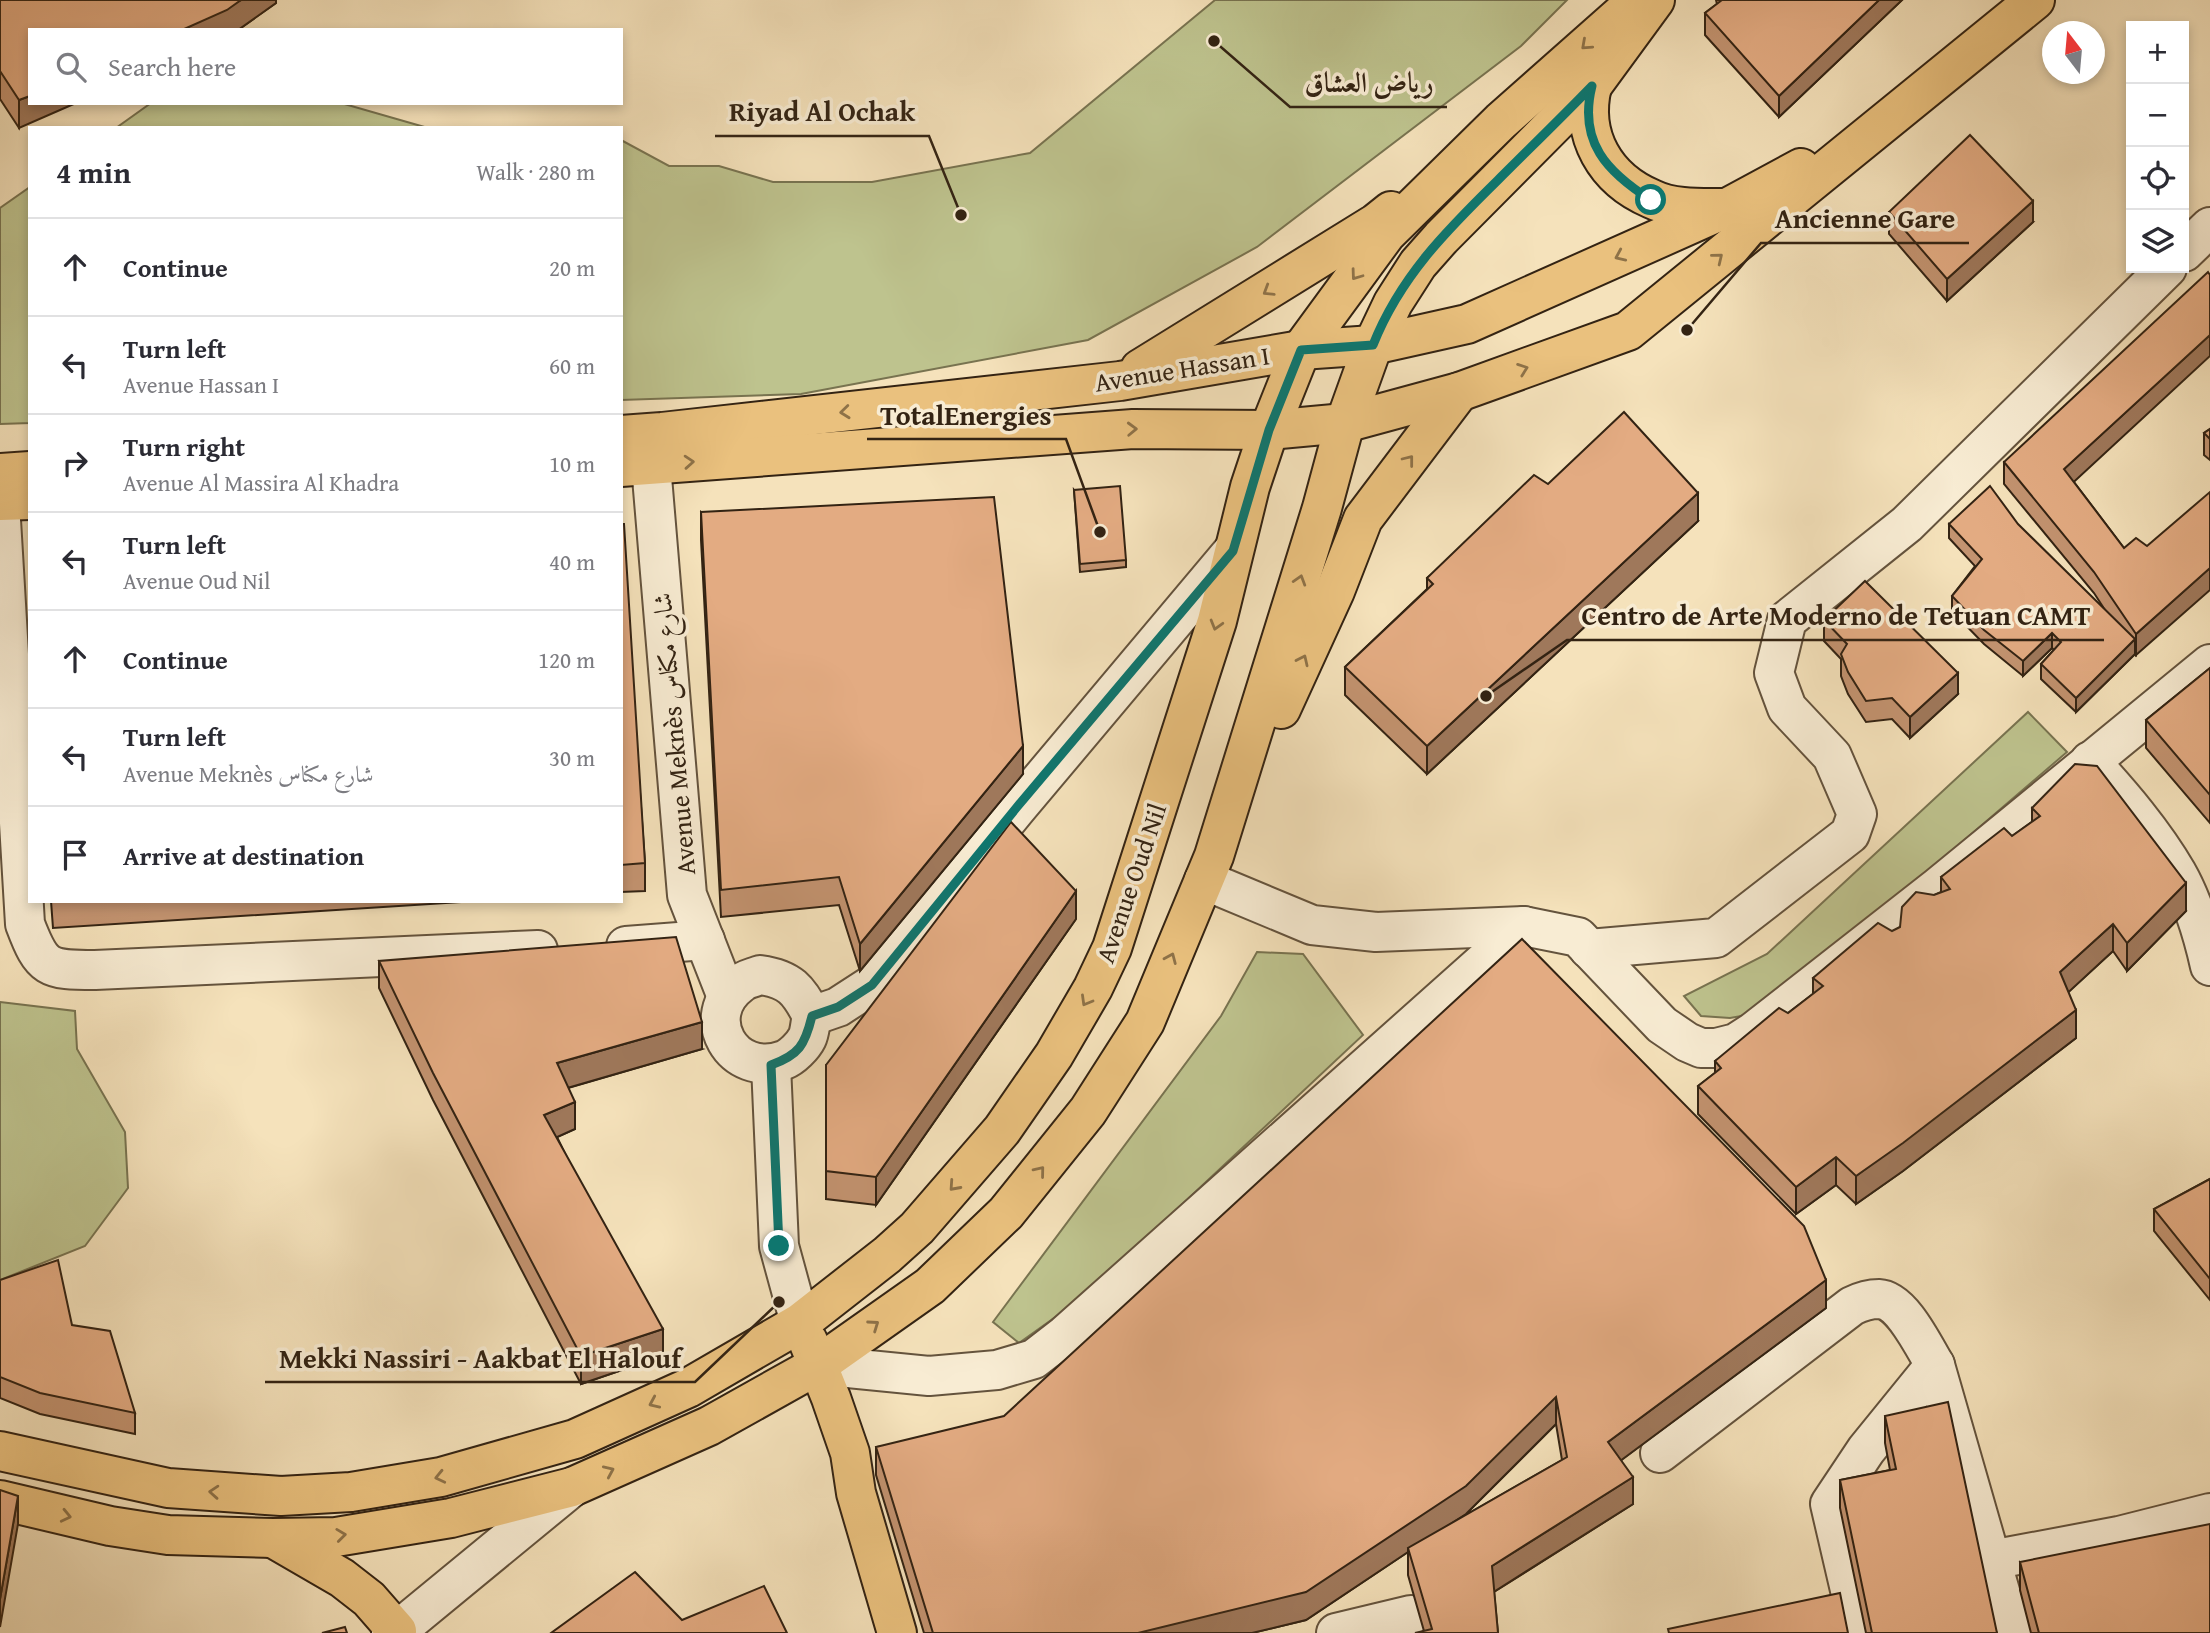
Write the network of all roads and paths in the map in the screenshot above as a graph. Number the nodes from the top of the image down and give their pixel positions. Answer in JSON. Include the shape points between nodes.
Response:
{"nodes":[{"id":1,"x":1637,"y":0,"type":"edge"},
{"id":2,"x":1655,"y":0,"type":"edge"},
{"id":3,"x":2035,"y":0,"type":"edge"},
{"id":4,"x":1592,"y":86,"type":"junction"},
{"id":5,"x":1501,"y":121,"type":"junction"},
{"id":6,"x":1877,"y":128,"type":"junction"},
{"id":7,"x":1727,"y":208,"type":"junction"},
{"id":8,"x":2210,"y":227,"type":"edge"},
{"id":9,"x":2189,"y":247,"type":"edge"},
{"id":10,"x":2162,"y":273,"type":"edge"},
{"id":11,"x":1373,"y":345,"type":"junction"},
{"id":12,"x":1301,"y":350,"type":"junction"},
{"id":13,"x":1120,"y":381,"type":"junction"},
{"id":14,"x":1459,"y":392,"type":"junction"},
{"id":15,"x":1345,"y":423,"type":"junction"},
{"id":16,"x":1269,"y":430,"type":"junction"},
{"id":17,"x":623,"y":435,"type":"edge"},
{"id":18,"x":636,"y":466,"type":"edge"},
{"id":19,"x":28,"y":471,"type":"edge"},
{"id":20,"x":0,"y":473,"type":"edge"},
{"id":21,"x":28,"y":500,"type":"edge"},
{"id":22,"x":0,"y":502,"type":"edge"},
{"id":23,"x":1233,"y":551,"type":"junction"},
{"id":24,"x":2210,"y":664,"type":"edge"},
{"id":25,"x":2090,"y":761,"type":"junction"},
{"id":26,"x":1209,"y":868,"type":"junction"},
{"id":27,"x":1524,"y":926,"type":"junction"},
{"id":28,"x":705,"y":940,"type":"junction"},
{"id":29,"x":1589,"y":949,"type":"junction"},
{"id":30,"x":2210,"y":966,"type":"edge"},
{"id":31,"x":727,"y":996,"type":"junction"},
{"id":32,"x":812,"y":1016,"type":"junction"},
{"id":33,"x":771,"y":1065,"type":"junction"},
{"id":34,"x":800,"y":1323,"type":"junction"},
{"id":35,"x":818,"y":1365,"type":"junction"},
{"id":36,"x":1936,"y":1365,"type":"junction"},
{"id":37,"x":0,"y":1451,"type":"edge"},
{"id":38,"x":1660,"y":1453,"type":"dead end"},
{"id":39,"x":572,"y":1487,"type":"junction"},
{"id":40,"x":0,"y":1500,"type":"edge"},
{"id":41,"x":2210,"y":1513,"type":"edge"},
{"id":42,"x":273,"y":1538,"type":"junction"},
{"id":43,"x":1991,"y":1560,"type":"junction"},
{"id":44,"x":1816,"y":1612,"type":"edge"},
{"id":45,"x":1411,"y":1615,"type":"dead end"},
{"id":46,"x":1857,"y":1619,"type":"edge"},
{"id":47,"x":394,"y":1632,"type":"edge"},
{"id":48,"x":897,"y":1633,"type":"edge"},
{"id":49,"x":1336,"y":1633,"type":"edge"},
{"id":50,"x":2012,"y":1633,"type":"edge"}],
"edges":[{"from":1,"to":5,"type":"main road","name":"Avenue Hassan I","one_way":true},
{"from":2,"to":4,"type":"main road"},
{"from":3,"to":6,"type":"main road"},
{"from":4,"to":7,"type":"main road","via":[[1589,127],[1605,164],[1625,183],[1651,200]]},
{"from":4,"to":11,"type":"main road","via":[[1418,264]]},
{"from":5,"to":12,"type":"main road","name":"Avenue Hassan I","one_way":true,"via":[[1386,234]]},
{"from":5,"to":13,"type":"main road","one_way":true,"via":[[1376,223]]},
{"from":6,"to":7,"type":"main road"},
{"from":14,"to":6,"type":"main road","name":"Avenue Hassan I","one_way":true,"via":[[1628,331]]},
{"from":7,"to":11,"type":"main road","one_way":true,"via":[[1467,324]]},
{"from":8,"to":9,"type":"street"},
{"from":10,"to":29,"type":"street","via":[[1908,524],[1787,621],[1774,674],[1787,708],[1832,756],[1857,814],[1850,834],[1716,938]]},
{"from":11,"to":12,"type":"main road"},
{"from":11,"to":15,"type":"main road"},
{"from":12,"to":13,"type":"main road","name":"Avenue Hassan I"},
{"from":12,"to":16,"type":"main road","name":"Avenue Oud Nil"},
{"from":13,"to":17,"type":"main road","name":"Avenue Hassan I","one_way":true},
{"from":14,"to":15,"type":"main road","name":"Avenue Hassan I"},
{"from":26,"to":14,"type":"main road","one_way":true,"via":[[1363,519]]},
{"from":15,"to":16,"type":"main road","name":"Avenue Hassan I"},
{"from":26,"to":15,"type":"main road","one_way":true},
{"from":18,"to":16,"type":"main road","name":"Avenue Hassan I","one_way":true,"via":[[1133,429]]},
{"from":16,"to":23,"type":"main road","name":"Avenue Oud Nil"},
{"from":18,"to":28,"type":"street","name":"Avenue Meknès شارع مكناس","via":[[687,895]]},
{"from":19,"to":20,"type":"main road"},
{"from":21,"to":22,"type":"main road"},
{"from":22,"to":28,"type":"street","via":[[25,924],[43,961],[60,970],[94,970]]},
{"from":23,"to":32,"type":"street","via":[[872,985],[838,1007]]},
{"from":23,"to":34,"type":"main road","name":"Avenue Oud Nil","one_way":true,"via":[[1217,621],[1156,813],[1112,948],[1093,988],[1055,1055],[973,1165],[917,1228]]},
{"from":24,"to":25,"type":"street"},
{"from":25,"to":29,"type":"street","via":[[1938,887],[1736,1043],[1701,1048],[1687,1042],[1662,1025]]},
{"from":25,"to":30,"type":"street","via":[[2121,795],[2178,874]]},
{"from":26,"to":27,"type":"street","via":[[1312,925],[1376,932]]},
{"from":35,"to":26,"type":"main road","one_way":true,"via":[[930,1286],[1006,1213],[1088,1111],[1144,1022]]},
{"from":27,"to":29,"type":"street","via":[[1578,937]]},
{"from":27,"to":35,"type":"street","via":[[1034,1359],[1007,1369],[929,1376]]},
{"from":28,"to":31,"type":"street","name":"Avenue Meknès شارع مكناس"},
{"from":31,"to":32,"type":"street","via":[[741,982],[760,975],[780,978],[796,989]]},
{"from":31,"to":33,"type":"street","via":[[720,1016],[723,1036],[733,1053],[751,1063]]},
{"from":32,"to":33,"type":"street","via":[[806,1040],[790,1058]]},
{"from":33,"to":34,"type":"street","via":[[779,1246]]},
{"from":34,"to":35,"type":"main road"},
{"from":34,"to":37,"type":"main road","name":"Avenue Oud Nil","one_way":true,"via":[[688,1388],[575,1438],[441,1477],[351,1492],[281,1496],[168,1488]]},
{"from":39,"to":35,"type":"main road","one_way":true,"via":[[709,1426]]},
{"from":35,"to":48,"type":"main road","via":[[850,1453],[856,1493]]},
{"from":36,"to":38,"type":"street","via":[[1900,1310],[1882,1299],[1865,1300]]},
{"from":36,"to":43,"type":"street"},
{"from":36,"to":46,"type":"street","via":[[1866,1450],[1830,1504]]},
{"from":42,"to":39,"type":"main road","one_way":true,"via":[[336,1537],[452,1518]]},
{"from":39,"to":47,"type":"street"},
{"from":40,"to":42,"type":"main road","one_way":true,"via":[[168,1535]]},
{"from":41,"to":43,"type":"street"},
{"from":42,"to":47,"type":"main road","via":[[342,1578],[369,1599]]},
{"from":43,"to":50,"type":"street"},
{"from":44,"to":46,"type":"street"},
{"from":45,"to":49,"type":"street"}]}
